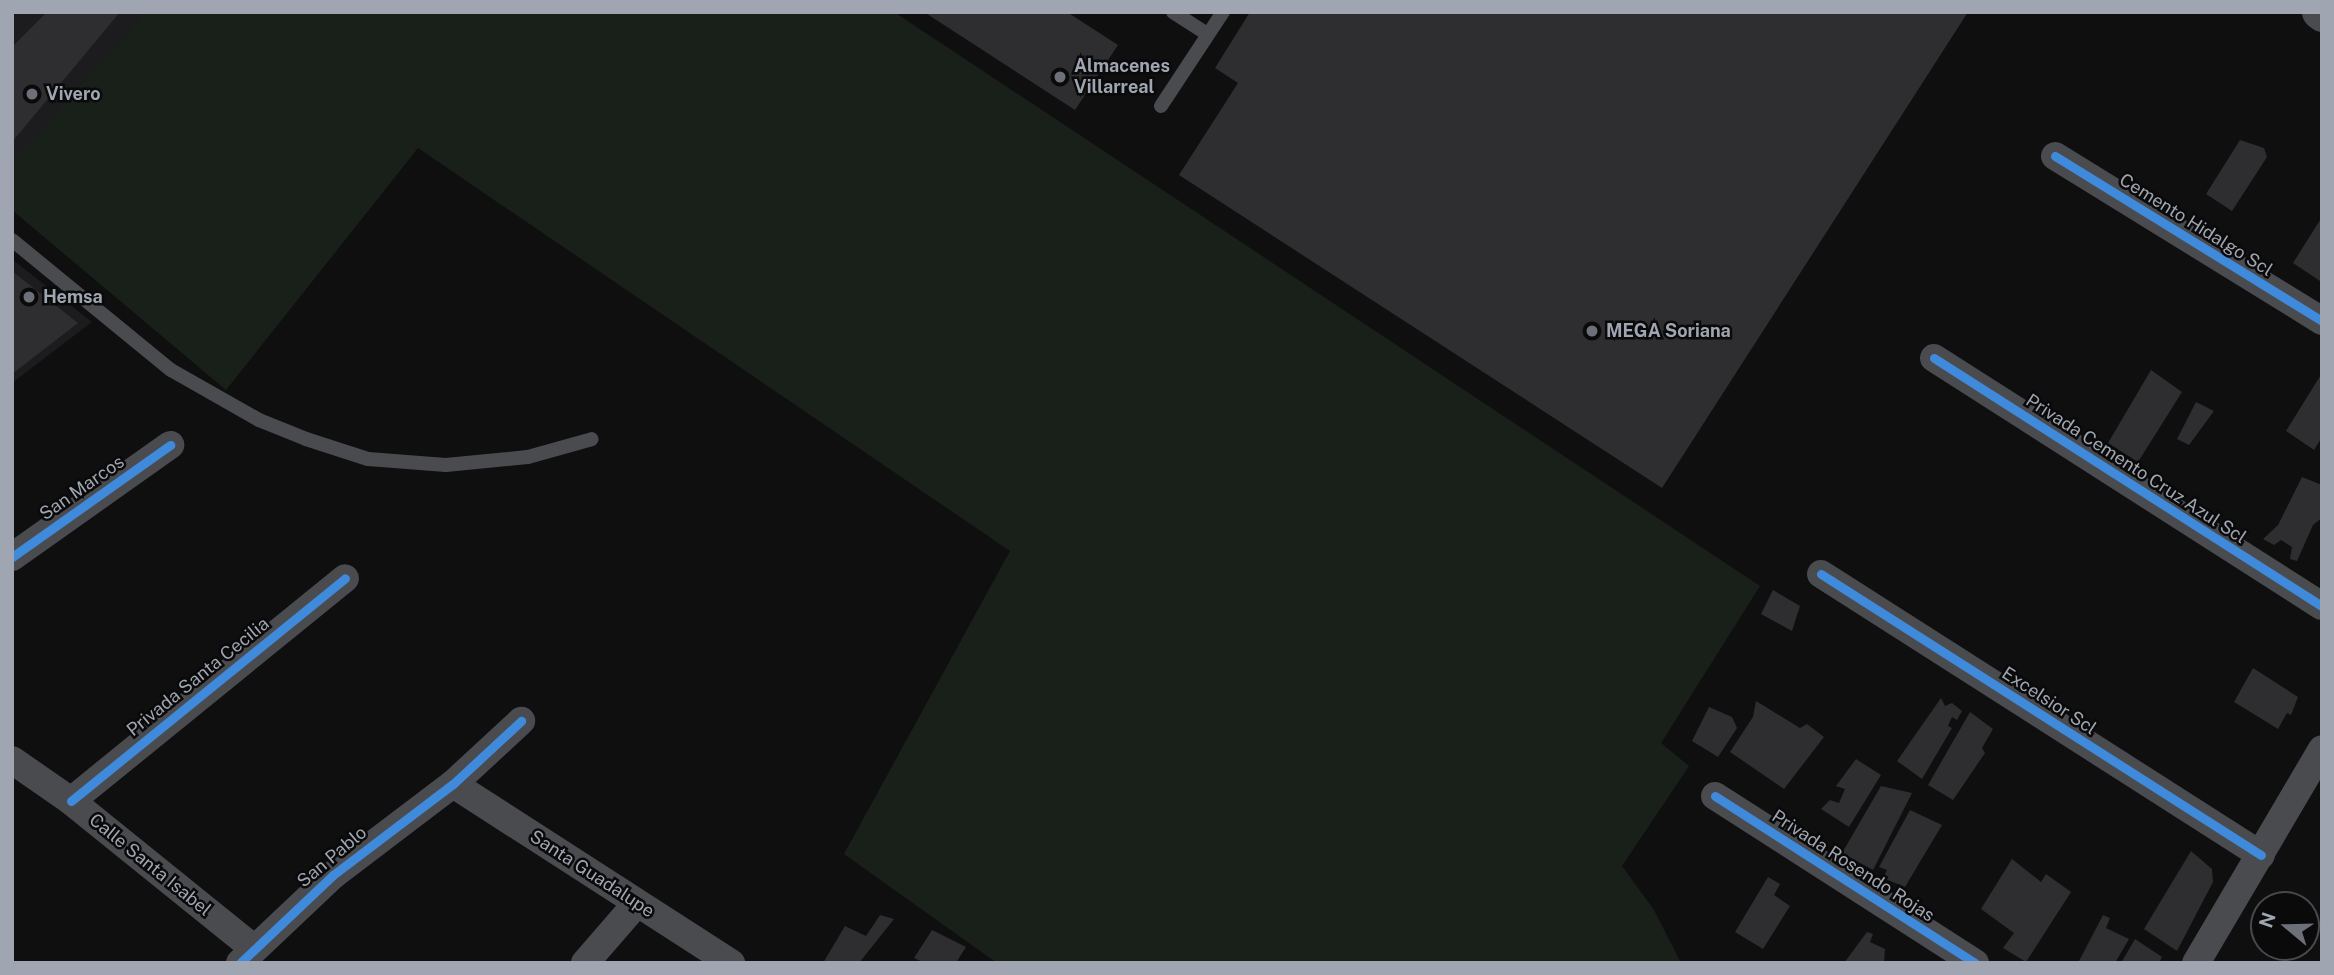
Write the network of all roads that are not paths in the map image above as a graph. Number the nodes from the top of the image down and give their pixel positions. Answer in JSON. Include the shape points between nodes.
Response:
{"nodes":[{"id":1,"x":1173,"y":12,"type":"edge"},
{"id":2,"x":1223,"y":12,"type":"edge"},
{"id":3,"x":1208,"y":34,"type":"junction"},
{"id":4,"x":1161,"y":106,"type":"dead end"},
{"id":5,"x":2054,"y":156,"type":"dead end"},
{"id":6,"x":12,"y":240,"type":"edge"},
{"id":7,"x":2322,"y":321,"type":"edge"},
{"id":8,"x":1934,"y":358,"type":"dead end"},
{"id":9,"x":592,"y":439,"type":"dead end"},
{"id":10,"x":170,"y":445,"type":"dead end"},
{"id":11,"x":12,"y":557,"type":"edge"},
{"id":12,"x":1821,"y":574,"type":"dead end"},
{"id":13,"x":345,"y":578,"type":"dead end"},
{"id":14,"x":2322,"y":606,"type":"edge"},
{"id":15,"x":521,"y":721,"type":"dead end"},
{"id":16,"x":2322,"y":749,"type":"edge"},
{"id":17,"x":12,"y":760,"type":"edge"},
{"id":18,"x":453,"y":784,"type":"junction"},
{"id":19,"x":1715,"y":796,"type":"dead end"},
{"id":20,"x":71,"y":801,"type":"junction"},
{"id":21,"x":2261,"y":855,"type":"junction"},
{"id":22,"x":637,"y":903,"type":"junction"},
{"id":23,"x":246,"y":955,"type":"edge"},
{"id":24,"x":585,"y":963,"type":"edge"},
{"id":25,"x":731,"y":963,"type":"edge"},
{"id":26,"x":1975,"y":963,"type":"edge"},
{"id":27,"x":2196,"y":963,"type":"edge"}],
"edges":[{"from":1,"to":3,"type":"lane"},
{"from":2,"to":3,"type":"lane"},
{"from":3,"to":4,"type":"lane"},
{"from":5,"to":7,"type":"street","name":"Cemento Hidalgo Scl"},
{"from":6,"to":9,"type":"lane","via":[[171,370],[259,420],[306,439],[368,459],[446,465],[528,457]]},
{"from":8,"to":14,"type":"street","name":"Privada Cemento Cruz Azul Scl"},
{"from":10,"to":11,"type":"street","name":"San Marcos"},
{"from":12,"to":21,"type":"street","name":"Excelsior Scl"},
{"from":13,"to":20,"type":"street","name":"Privada Santa Cecilia"},
{"from":15,"to":18,"type":"street","name":"San Pablo"},
{"from":16,"to":21,"type":"street"},
{"from":17,"to":20,"type":"street","name":"Calle Santa Isabel"},
{"from":18,"to":22,"type":"street","name":"Santa Guadalupe"},
{"from":18,"to":23,"type":"street","name":"San Pablo","via":[[332,875]]},
{"from":19,"to":26,"type":"street","name":"Privada Rosendo Rojas"},
{"from":20,"to":23,"type":"street","name":"Calle Santa Isabel"},
{"from":21,"to":27,"type":"street"},
{"from":22,"to":24,"type":"street"},
{"from":22,"to":25,"type":"street","name":"Santa Guadalupe"}]}
